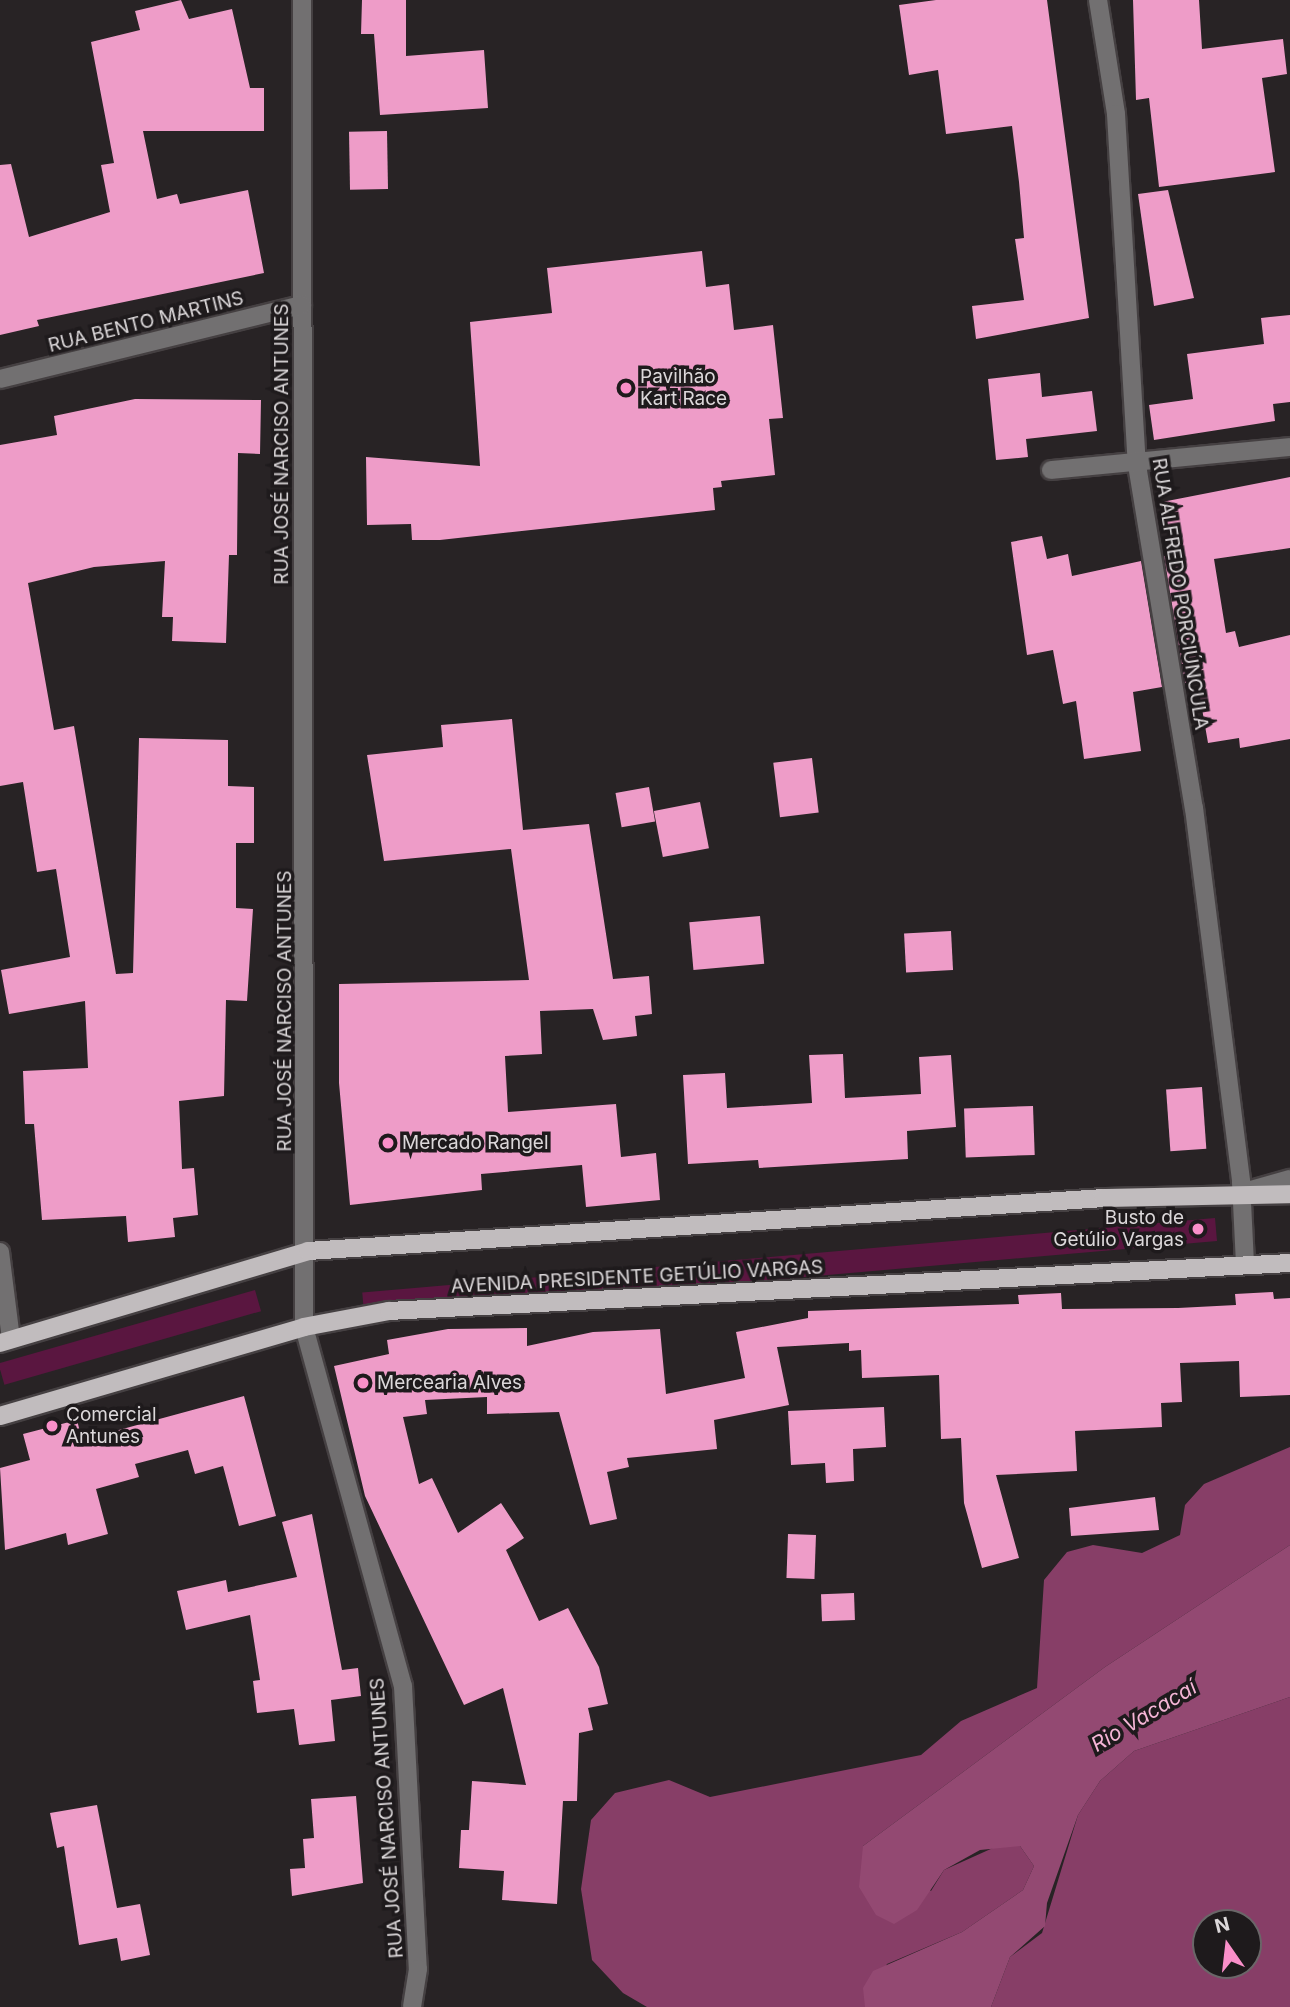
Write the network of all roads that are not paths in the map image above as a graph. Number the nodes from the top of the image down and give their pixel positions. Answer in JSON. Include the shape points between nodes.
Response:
{"nodes":[{"id":1,"x":302,"y":0,"type":"edge"},
{"id":2,"x":1098,"y":0,"type":"edge"},
{"id":3,"x":302,"y":305,"type":"junction"},
{"id":4,"x":0,"y":379,"type":"edge"},
{"id":5,"x":1290,"y":447,"type":"edge"},
{"id":6,"x":1137,"y":465,"type":"junction"},
{"id":7,"x":1051,"y":470,"type":"dead end"},
{"id":8,"x":1290,"y":1179,"type":"edge"},
{"id":9,"x":1241,"y":1193,"type":"junction"},
{"id":10,"x":1290,"y":1194,"type":"edge"},
{"id":11,"x":308,"y":1251,"type":"junction"},
{"id":12,"x":0,"y":1252,"type":"edge"},
{"id":13,"x":1290,"y":1263,"type":"edge"},
{"id":14,"x":1245,"y":1265,"type":"junction"},
{"id":15,"x":304,"y":1327,"type":"junction"},
{"id":16,"x":6,"y":1341,"type":"edge"},
{"id":17,"x":0,"y":1416,"type":"edge"},
{"id":18,"x":412,"y":2007,"type":"edge"}],
"edges":[{"from":1,"to":3,"type":"street","name":"RUA JOSÉ NARCISO ANTUNES"},
{"from":2,"to":6,"type":"street","name":"RUA ALFREDO PORCIÚNCULA","via":[[1116,114]]},
{"from":3,"to":4,"type":"street","name":"RUA BENTO MARTINS"},
{"from":3,"to":11,"type":"street","name":"RUA JOSÉ NARCISO ANTUNES"},
{"from":5,"to":6,"type":"street"},
{"from":6,"to":7,"type":"street"},
{"from":6,"to":9,"type":"street","name":"RUA ALFREDO PORCIÚNCULA","via":[[1194,808]]},
{"from":8,"to":9,"type":"street"},
{"from":9,"to":10,"type":"main road"},
{"from":9,"to":11,"type":"main road"},
{"from":9,"to":14,"type":"street","name":"RUA ALFREDO PORCIÚNCULA"},
{"from":11,"to":15,"type":"street","name":"RUA JOSÉ NARCISO ANTUNES"},
{"from":11,"to":16,"type":"main road"},
{"from":12,"to":16,"type":"street"},
{"from":13,"to":14,"type":"main road","name":"AVENIDA PRESIDENTE GETÚLIO VARGAS"},
{"from":14,"to":15,"type":"main road","name":"AVENIDA PRESIDENTE GETÚLIO VARGAS","via":[[389,1311]]},
{"from":15,"to":17,"type":"main road","name":"AVENIDA PRESIDENTE GETÚLIO VARGAS"},
{"from":15,"to":18,"type":"street","name":"RUA JOSÉ NARCISO ANTUNES","via":[[403,1686],[418,1969]]}]}
